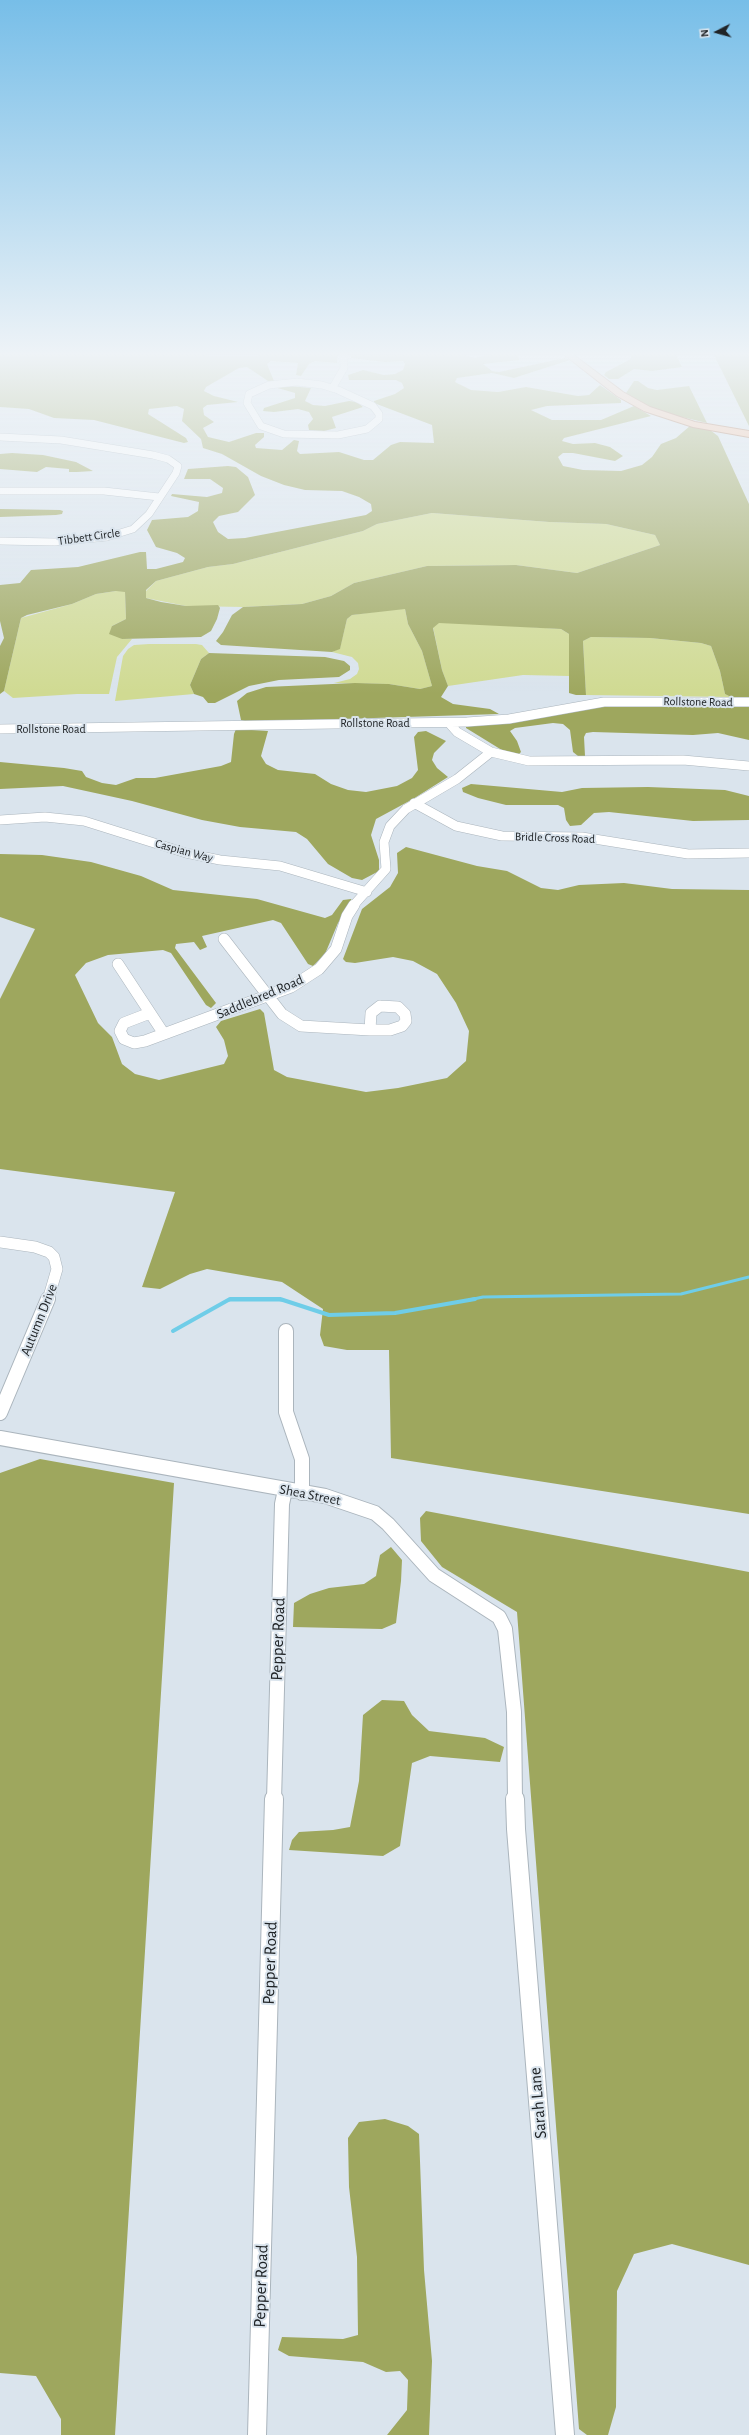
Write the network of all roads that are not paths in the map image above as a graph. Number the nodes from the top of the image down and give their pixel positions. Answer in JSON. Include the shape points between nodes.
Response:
{"nodes":[{"id":1,"x":178,"y":467,"type":"edge"},
{"id":2,"x":0,"y":491,"type":"edge"},
{"id":3,"x":159,"y":497,"type":"junction"},
{"id":4,"x":0,"y":541,"type":"edge"},
{"id":5,"x":749,"y":702,"type":"edge"},
{"id":6,"x":449,"y":723,"type":"junction"},
{"id":7,"x":0,"y":728,"type":"edge"},
{"id":8,"x":491,"y":752,"type":"junction"},
{"id":9,"x":749,"y":766,"type":"edge"},
{"id":10,"x":414,"y":803,"type":"junction"},
{"id":11,"x":0,"y":820,"type":"edge"},
{"id":12,"x":749,"y":852,"type":"edge"},
{"id":13,"x":367,"y":892,"type":"junction"},
{"id":14,"x":224,"y":939,"type":"dead end"},
{"id":15,"x":118,"y":964,"type":"dead end"},
{"id":16,"x":267,"y":996,"type":"junction"},
{"id":17,"x":150,"y":1013,"type":"junction"},
{"id":18,"x":370,"y":1030,"type":"dead end"},
{"id":19,"x":164,"y":1034,"type":"junction"},
{"id":20,"x":0,"y":1242,"type":"edge"},
{"id":21,"x":286,"y":1331,"type":"dead end"},
{"id":22,"x":0,"y":1413,"type":"edge"},
{"id":23,"x":0,"y":1438,"type":"edge"},
{"id":24,"x":285,"y":1490,"type":"junction"},
{"id":25,"x":302,"y":1493,"type":"junction"},
{"id":26,"x":516,"y":1770,"type":"joint"},
{"id":27,"x":257,"y":2435,"type":"edge"},
{"id":28,"x":564,"y":2435,"type":"edge"}],
"edges":[{"from":1,"to":3,"type":"street","name":"Tibbett Circle"},
{"from":2,"to":3,"type":"street","via":[[104,491]]},
{"from":3,"to":4,"type":"street","name":"Tibbett Circle","via":[[140,525],[117,534],[36,544]]},
{"from":5,"to":6,"type":"street","name":"Rollstone Road","via":[[610,702],[502,720]]},
{"from":6,"to":7,"type":"street","name":"Rollstone Road"},
{"from":6,"to":8,"type":"street","via":[[457,732]]},
{"from":8,"to":9,"type":"street","via":[[506,757],[548,762],[668,760]]},
{"from":8,"to":10,"type":"street","name":"Saddlebred Road","via":[[457,779]]},
{"from":10,"to":12,"type":"street","name":"Bridle Cross Road","via":[[456,826],[502,836],[582,837],[688,854]]},
{"from":10,"to":13,"type":"street","name":"Saddlebred Road","via":[[390,826],[384,842],[386,869]]},
{"from":11,"to":13,"type":"street","name":"Caspian Way","via":[[45,817],[84,821],[192,855],[280,866]]},
{"from":13,"to":16,"type":"street","name":"Saddlebred Road","via":[[347,916],[340,939],[329,959],[304,980]]},
{"from":14,"to":16,"type":"street"},
{"from":15,"to":17,"type":"street"},
{"from":16,"to":18,"type":"street","via":[[292,1023],[301,1026]]},
{"from":16,"to":19,"type":"street","name":"Saddlebred Road"},
{"from":17,"to":19,"type":"street"},
{"from":17,"to":19,"type":"street","name":"Saddlebred Road","via":[[124,1023],[121,1035],[128,1041],[140,1043]]},
{"from":20,"to":22,"type":"street","name":"Autumn Drive","via":[[35,1247],[49,1252],[54,1257],[57,1269],[52,1290]]},
{"from":21,"to":25,"type":"street","via":[[286,1412],[302,1459]]},
{"from":23,"to":24,"type":"street","name":"Shea Street"},
{"from":24,"to":25,"type":"street","name":"Shea Street"},
{"from":24,"to":27,"type":"street","name":"Pepper Road","via":[[282,1504]]},
{"from":25,"to":26,"type":"street","name":"Shea Street","via":[[324,1496],[375,1513],[434,1575],[499,1617],[508,1644]]},
{"from":26,"to":28,"type":"street","name":"Sarah Lane","via":[[516,1829]]}]}
